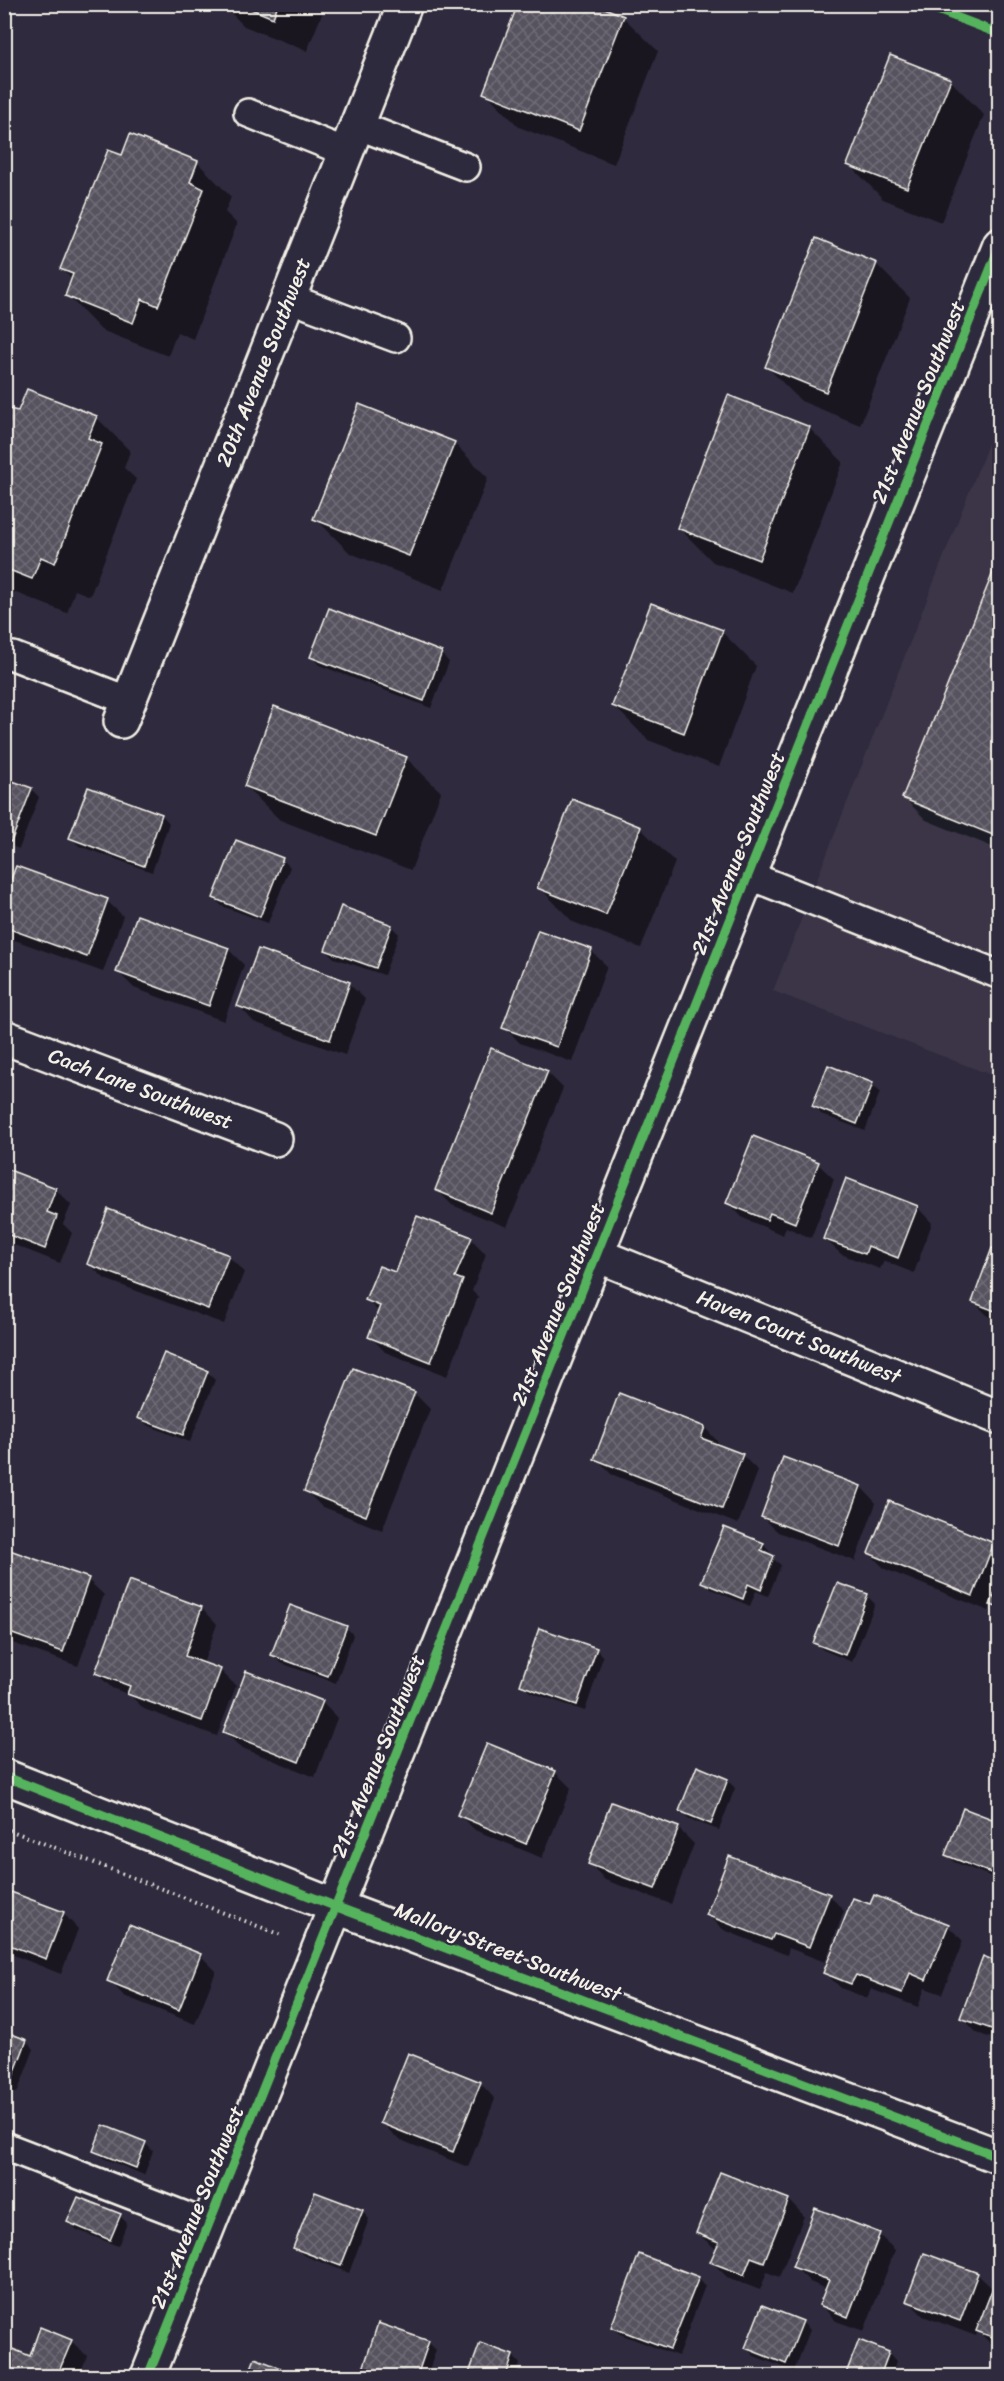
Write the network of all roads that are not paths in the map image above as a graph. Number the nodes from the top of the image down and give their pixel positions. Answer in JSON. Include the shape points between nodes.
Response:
{"nodes":[{"id":1,"x":405,"y":4,"type":"edge"},
{"id":2,"x":248,"y":113,"type":"dead end"},
{"id":3,"x":352,"y":138,"type":"junction"},
{"id":4,"x":466,"y":167,"type":"dead end"},
{"id":5,"x":999,"y":245,"type":"edge"},
{"id":6,"x":289,"y":298,"type":"junction"},
{"id":7,"x":396,"y":338,"type":"dead end"},
{"id":8,"x":14,"y":656,"type":"dead end"},
{"id":9,"x":125,"y":711,"type":"joint"},
{"id":10,"x":748,"y":875,"type":"junction"},
{"id":11,"x":999,"y":975,"type":"edge"},
{"id":12,"x":4,"y":1037,"type":"edge"},
{"id":13,"x":275,"y":1139,"type":"dead end"},
{"id":14,"x":597,"y":1254,"type":"junction"},
{"id":15,"x":999,"y":1418,"type":"edge"},
{"id":16,"x":4,"y":1776,"type":"edge"},
{"id":17,"x":337,"y":1906,"type":"junction"},
{"id":18,"x":4,"y":2146,"type":"edge"},
{"id":19,"x":999,"y":2157,"type":"edge"},
{"id":20,"x":209,"y":2225,"type":"junction"},
{"id":21,"x":148,"y":2376,"type":"edge"}],
"edges":[{"from":1,"to":3,"type":"street","name":"20th Avenue Southwest"},
{"from":2,"to":3,"type":"lane"},
{"from":3,"to":4,"type":"lane"},
{"from":3,"to":6,"type":"street","name":"20th Avenue Southwest"},
{"from":5,"to":10,"type":"street","name":"21st Avenue Southwest"},
{"from":6,"to":7,"type":"lane"},
{"from":6,"to":9,"type":"street","name":"20th Avenue Southwest"},
{"from":8,"to":9,"type":"lane"},
{"from":10,"to":11,"type":"lane"},
{"from":10,"to":14,"type":"street","name":"21st Avenue Southwest"},
{"from":12,"to":13,"type":"street","name":"Cach Lane Southwest"},
{"from":14,"to":15,"type":"street","name":"Haven Court Southwest"},
{"from":14,"to":17,"type":"street","name":"21st Avenue Southwest"},
{"from":16,"to":17,"type":"street","name":"Mallory Street Southwest"},
{"from":17,"to":19,"type":"street","name":"Mallory Street Southwest"},
{"from":17,"to":20,"type":"street","name":"21st Avenue Southwest"},
{"from":18,"to":20,"type":"lane"},
{"from":20,"to":21,"type":"street","name":"21st Avenue Southwest"}]}
